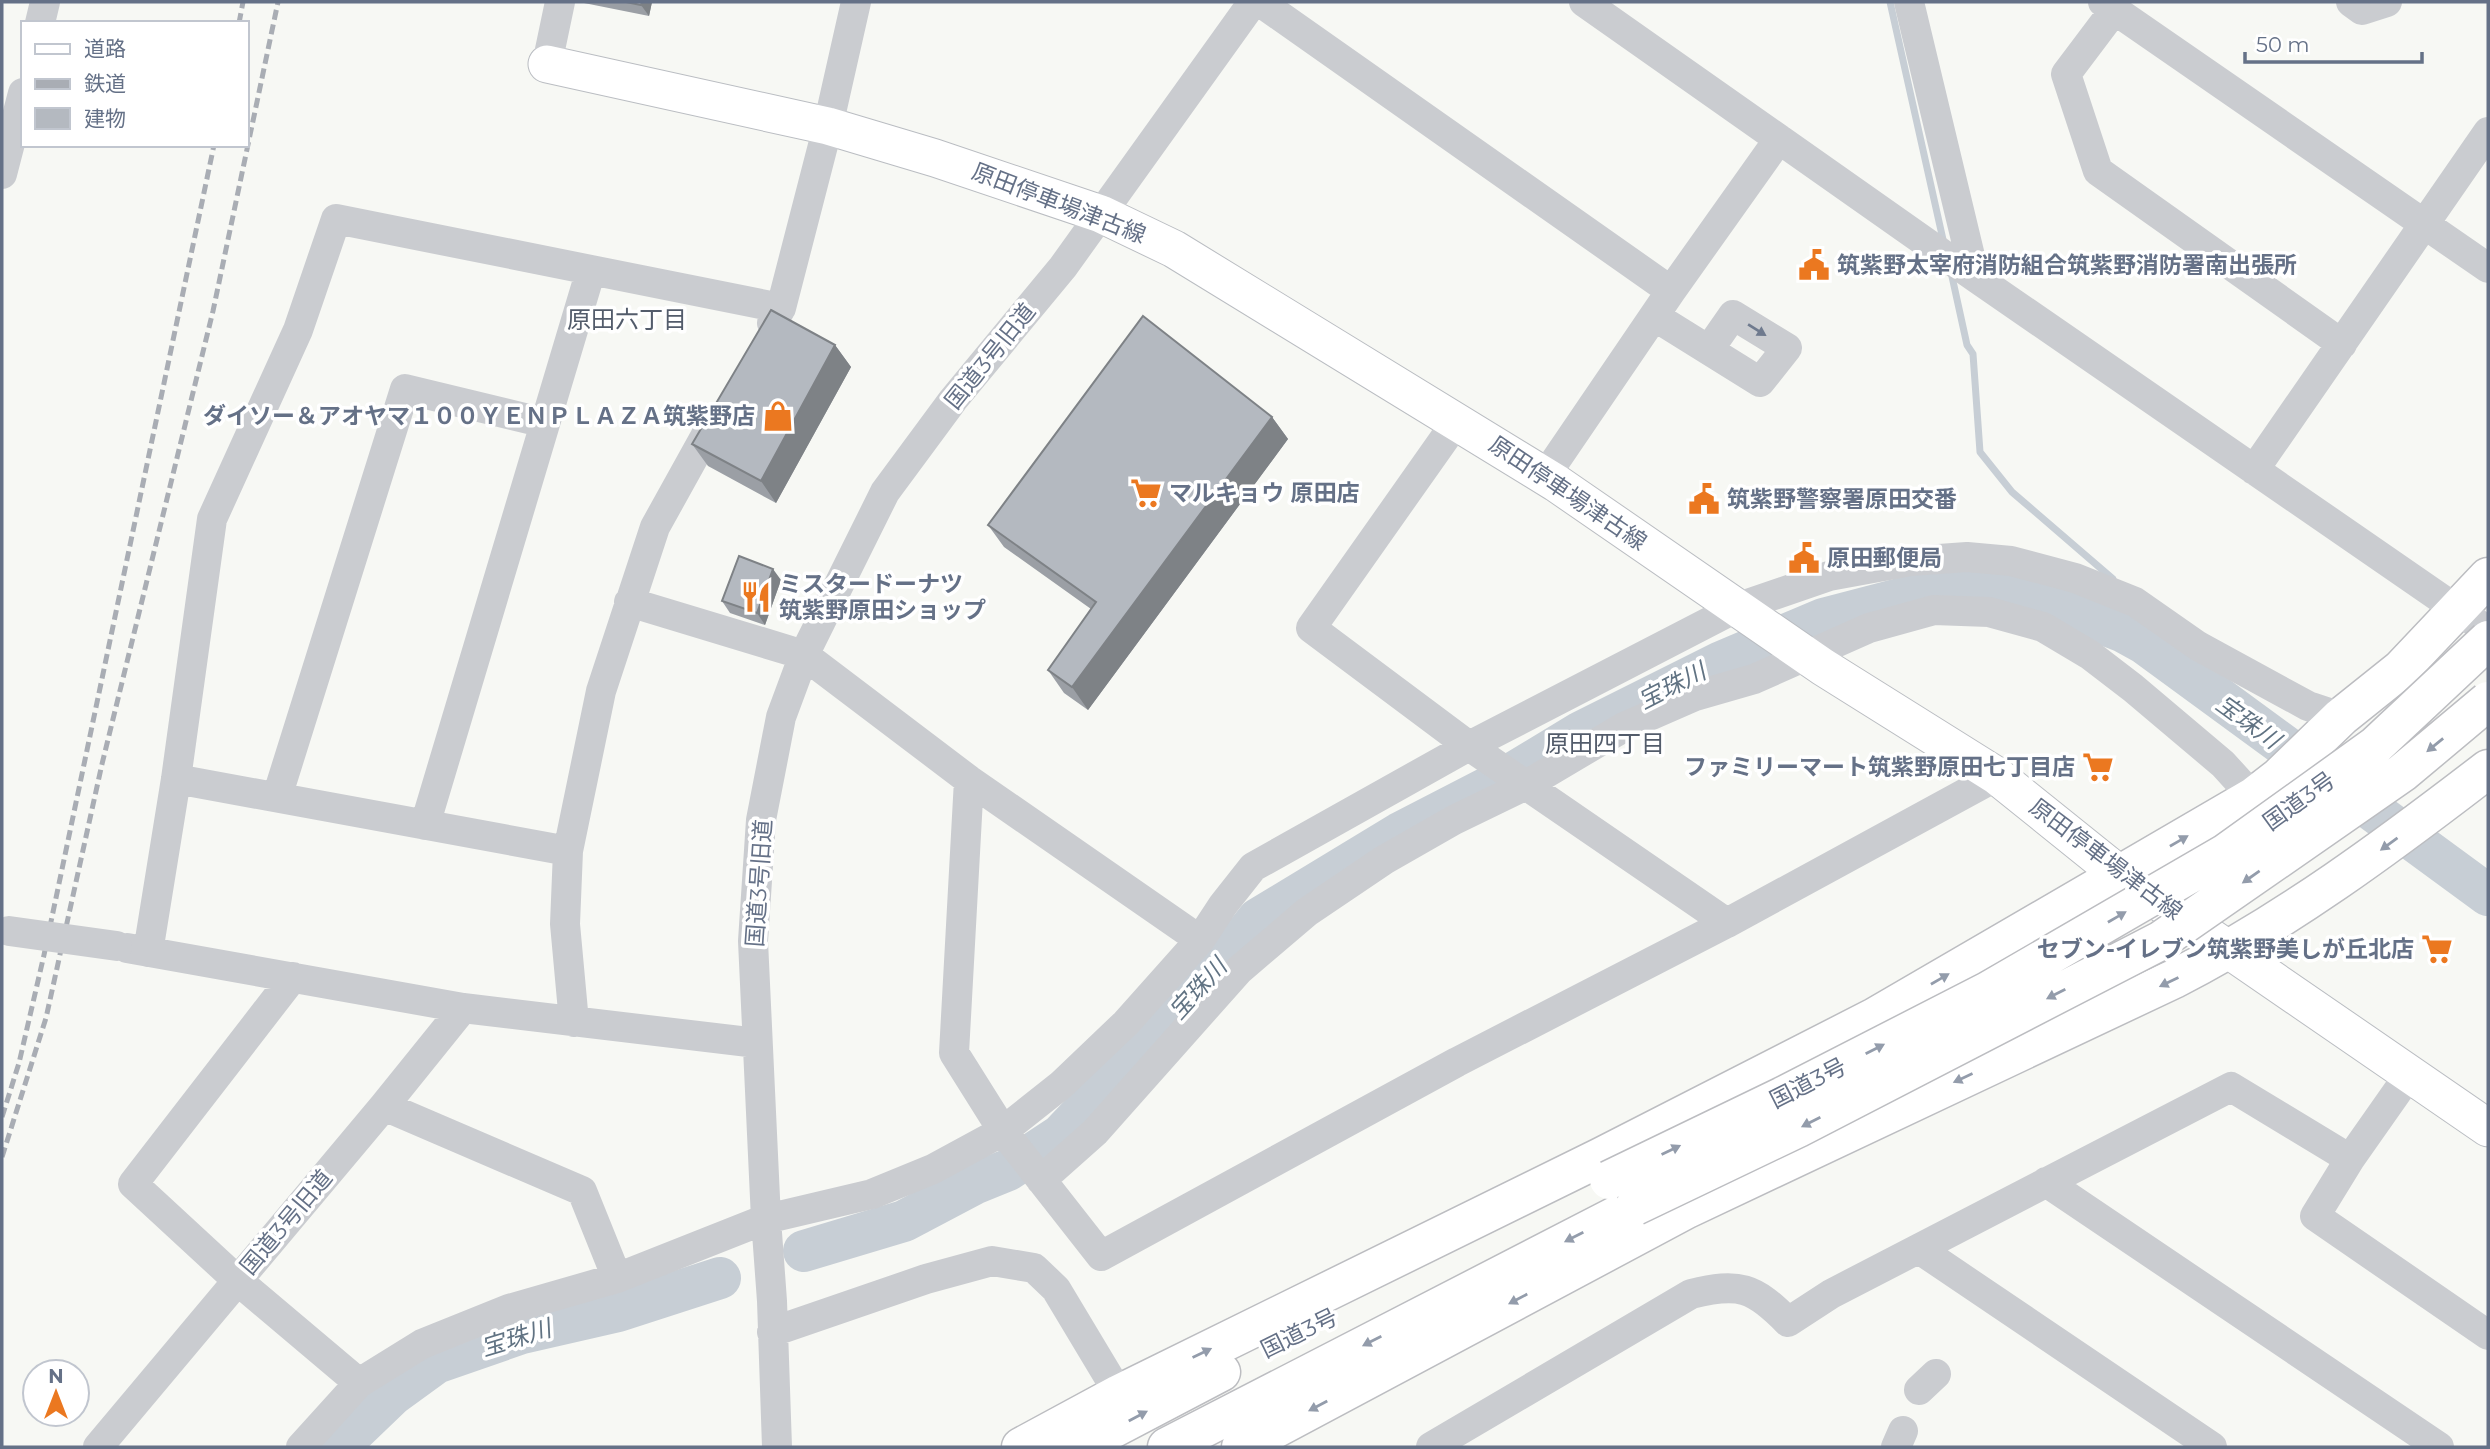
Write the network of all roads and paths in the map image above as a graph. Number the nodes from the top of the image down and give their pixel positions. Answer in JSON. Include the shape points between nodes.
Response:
{"nodes":[{"id":1,"x":45,"y":2,"type":"edge"},
{"id":2,"x":560,"y":2,"type":"edge"},
{"id":3,"x":856,"y":2,"type":"edge"},
{"id":4,"x":1253,"y":2,"type":"edge"},
{"id":5,"x":1260,"y":2,"type":"edge"},
{"id":6,"x":1584,"y":2,"type":"edge"},
{"id":7,"x":1909,"y":2,"type":"edge"},
{"id":8,"x":2351,"y":2,"type":"edge"},
{"id":9,"x":2387,"y":2,"type":"edge"},
{"id":10,"x":2109,"y":6,"type":"edge"},
{"id":11,"x":40,"y":21,"type":"edge"},
{"id":12,"x":547,"y":64,"type":"joint"},
{"id":13,"x":21,"y":101,"type":"edge"},
{"id":14,"x":828,"y":127,"type":"junction"},
{"id":15,"x":2488,"y":132,"type":"edge"},
{"id":16,"x":1779,"y":139,"type":"junction"},
{"id":17,"x":2,"y":174,"type":"edge"},
{"id":18,"x":1101,"y":214,"type":"junction"},
{"id":19,"x":2424,"y":225,"type":"junction"},
{"id":20,"x":2488,"y":268,"type":"edge"},
{"id":21,"x":591,"y":270,"type":"junction"},
{"id":22,"x":1975,"y":277,"type":"junction"},
{"id":23,"x":1671,"y":291,"type":"junction"},
{"id":24,"x":781,"y":308,"type":"junction"},
{"id":25,"x":1654,"y":316,"type":"junction"},
{"id":26,"x":761,"y":342,"type":"edge"},
{"id":27,"x":2342,"y":344,"type":"junction"},
{"id":28,"x":1710,"y":348,"type":"dead end"},
{"id":29,"x":727,"y":399,"type":"edge"},
{"id":30,"x":1457,"y":421,"type":"junction"},
{"id":31,"x":545,"y":423,"type":"junction"},
{"id":32,"x":2254,"y":470,"type":"junction"},
{"id":33,"x":1545,"y":476,"type":"junction"},
{"id":34,"x":2488,"y":577,"type":"edge"},
{"id":35,"x":629,"y":602,"type":"junction"},
{"id":36,"x":1736,"y":608,"type":"junction"},
{"id":37,"x":2478,"y":617,"type":"edge"},
{"id":38,"x":2488,"y":640,"type":"edge"},
{"id":39,"x":804,"y":654,"type":"junction"},
{"id":40,"x":1807,"y":655,"type":"junction"},
{"id":41,"x":2488,"y":701,"type":"edge"},
{"id":42,"x":2336,"y":724,"type":"junction"},
{"id":43,"x":1469,"y":746,"type":"junction"},
{"id":44,"x":2488,"y":769,"type":"edge"},
{"id":45,"x":1997,"y":776,"type":"junction"},
{"id":46,"x":176,"y":779,"type":"junction"},
{"id":47,"x":969,"y":779,"type":"junction"},
{"id":48,"x":1526,"y":785,"type":"junction"},
{"id":49,"x":2266,"y":787,"type":"junction"},
{"id":50,"x":277,"y":797,"type":"junction"},
{"id":51,"x":425,"y":825,"type":"junction"},
{"id":52,"x":568,"y":851,"type":"junction"},
{"id":53,"x":2225,"y":853,"type":"junction"},
{"id":54,"x":2120,"y":875,"type":"junction"},
{"id":55,"x":1727,"y":923,"type":"junction"},
{"id":56,"x":6,"y":930,"type":"edge"},
{"id":57,"x":1200,"y":940,"type":"junction"},
{"id":58,"x":2230,"y":951,"type":"junction"},
{"id":59,"x":148,"y":952,"type":"junction"},
{"id":60,"x":293,"y":977,"type":"junction"},
{"id":61,"x":463,"y":1008,"type":"junction"},
{"id":62,"x":574,"y":1022,"type":"junction"},
{"id":63,"x":757,"y":1043,"type":"junction"},
{"id":64,"x":2409,"y":1075,"type":"junction"},
{"id":65,"x":384,"y":1107,"type":"junction"},
{"id":66,"x":2488,"y":1128,"type":"edge"},
{"id":67,"x":1003,"y":1131,"type":"junction"},
{"id":68,"x":2350,"y":1159,"type":"junction"},
{"id":69,"x":1041,"y":1180,"type":"junction"},
{"id":70,"x":1615,"y":1181,"type":"junction"},
{"id":71,"x":2046,"y":1182,"type":"junction"},
{"id":72,"x":766,"y":1219,"type":"junction"},
{"id":73,"x":1919,"y":1249,"type":"junction"},
{"id":74,"x":617,"y":1278,"type":"junction"},
{"id":75,"x":237,"y":1280,"type":"junction"},
{"id":76,"x":772,"y":1332,"type":"junction"},
{"id":77,"x":2488,"y":1335,"type":"edge"},
{"id":78,"x":359,"y":1383,"type":"junction"},
{"id":79,"x":1119,"y":1394,"type":"junction"},
{"id":80,"x":98,"y":1447,"type":"edge"},
{"id":81,"x":301,"y":1447,"type":"edge"},
{"id":82,"x":777,"y":1447,"type":"edge"},
{"id":83,"x":1021,"y":1447,"type":"edge"},
{"id":84,"x":1077,"y":1447,"type":"edge"},
{"id":85,"x":1167,"y":1447,"type":"edge"},
{"id":86,"x":1241,"y":1447,"type":"edge"},
{"id":87,"x":1432,"y":1447,"type":"edge"},
{"id":88,"x":2212,"y":1447,"type":"edge"},
{"id":89,"x":2439,"y":1447,"type":"edge"}],
"edges":[{"from":1,"to":11,"type":"street"},
{"from":2,"to":12,"type":"street"},
{"from":3,"to":14,"type":"street"},
{"from":4,"to":18,"type":"street","name":"国道3号旧道"},
{"from":5,"to":23,"type":"street"},
{"from":6,"to":16,"type":"street"},
{"from":7,"to":22,"type":"street"},
{"from":8,"to":9,"type":"street","via":[[2362,10]]},
{"from":10,"to":19,"type":"street"},
{"from":10,"to":27,"type":"street","via":[[2066,74],[2098,171]]},
{"from":12,"to":14,"type":"main road","name":"原田停車場津古線"},
{"from":13,"to":17,"type":"street"},
{"from":14,"to":18,"type":"main road","name":"原田停車場津古線"},
{"from":14,"to":24,"type":"street"},
{"from":15,"to":19,"type":"street"},
{"from":16,"to":22,"type":"street"},
{"from":16,"to":23,"type":"street"},
{"from":18,"to":30,"type":"main road","name":"原田停車場津古線","via":[[1174,249]]},
{"from":18,"to":39,"type":"street","name":"国道3号旧道","via":[[885,492]]},
{"from":19,"to":20,"type":"street"},
{"from":19,"to":27,"type":"street"},
{"from":21,"to":24,"type":"street"},
{"from":21,"to":31,"type":"street"},
{"from":21,"to":46,"type":"street","via":[[336,219],[298,330],[212,519]]},
{"from":22,"to":32,"type":"street"},
{"from":23,"to":25,"type":"street"},
{"from":24,"to":26,"type":"street"},
{"from":25,"to":28,"type":"street"},
{"from":25,"to":33,"type":"street"},
{"from":27,"to":32,"type":"street"},
{"from":29,"to":35,"type":"street","via":[[655,527]]},
{"from":30,"to":33,"type":"main road","name":"原田停車場津古線"},
{"from":30,"to":43,"type":"street","via":[[1311,628]]},
{"from":31,"to":50,"type":"street","via":[[405,389]]},
{"from":31,"to":51,"type":"street"},
{"from":32,"to":37,"type":"street"},
{"from":33,"to":36,"type":"main road","name":"原田停車場津古線"},
{"from":34,"to":37,"type":"highway"},
{"from":35,"to":39,"type":"street"},
{"from":35,"to":52,"type":"street","via":[[601,691]]},
{"from":36,"to":40,"type":"main road","name":"原田停車場津古線"},
{"from":36,"to":42,"type":"street","via":[[1829,576],[1910,561],[1967,557],[2011,561],[2075,578],[2136,602],[2198,646]]},
{"from":36,"to":43,"type":"street"},
{"from":37,"to":42,"type":"highway","via":[[2401,669]]},
{"from":37,"to":53,"type":"highway","bridge":true,"via":[[2424,680]]},
{"from":38,"to":53,"type":"highway","name":"国道3号","bridge":true,"via":[[2375,746]]},
{"from":39,"to":47,"type":"street"},
{"from":39,"to":63,"type":"street","name":"国道3号旧道","via":[[781,717],[761,820],[753,941]]},
{"from":40,"to":45,"type":"main road","name":"原田停車場津古線"},
{"from":40,"to":48,"type":"street","via":[[1624,727]]},
{"from":40,"to":49,"type":"street","via":[[1869,628],[1934,610],[1989,612],[2042,627],[2090,655],[2223,764]]},
{"from":41,"to":70,"type":"highway","name":"国道3号","one_way":true,"bridge":true,"via":[[2402,772],[2160,941],[1798,1128]]},
{"from":42,"to":49,"type":"highway"},
{"from":43,"to":48,"type":"street"},
{"from":43,"to":57,"type":"street","via":[[1253,867]]},
{"from":44,"to":58,"type":"highway","one_way":true,"via":[[2337,881]]},
{"from":45,"to":54,"type":"main road","name":"原田停車場津古線"},
{"from":45,"to":55,"type":"street"},
{"from":46,"to":50,"type":"street"},
{"from":46,"to":59,"type":"street"},
{"from":47,"to":57,"type":"street"},
{"from":47,"to":67,"type":"street","via":[[954,1053]]},
{"from":48,"to":55,"type":"street"},
{"from":48,"to":69,"type":"street","via":[[1384,860],[1307,912],[1239,970],[1095,1132]]},
{"from":54,"to":49,"type":"highway","one_way":true},
{"from":50,"to":51,"type":"street"},
{"from":51,"to":52,"type":"street"},
{"from":52,"to":62,"type":"street","via":[[565,924]]},
{"from":70,"to":53,"type":"highway","name":"国道3号","one_way":true,"bridge":true,"via":[[1988,991]]},
{"from":54,"to":58,"type":"main road","name":"原田停車場津古線"},
{"from":70,"to":54,"type":"highway","one_way":true,"via":[[1641,1136],[1875,1017]]},
{"from":55,"to":69,"type":"street","via":[[1457,1062],[1101,1256]]},
{"from":56,"to":59,"type":"street","bridge":true},
{"from":57,"to":67,"type":"street","via":[[1126,1023],[1061,1085]]},
{"from":58,"to":64,"type":"main road","name":"原田停車場津古線"},
{"from":58,"to":86,"type":"highway","one_way":true,"via":[[1687,1209]]},
{"from":59,"to":60,"type":"street"},
{"from":60,"to":61,"type":"street"},
{"from":60,"to":75,"type":"street","via":[[133,1184]]},
{"from":61,"to":62,"type":"street"},
{"from":61,"to":65,"type":"street","name":"国道3号旧道"},
{"from":62,"to":63,"type":"street"},
{"from":63,"to":72,"type":"street","name":"国道3号旧道"},
{"from":64,"to":66,"type":"main road","name":"原田停車場津古線"},
{"from":64,"to":68,"type":"street"},
{"from":65,"to":74,"type":"street","via":[[582,1191]]},
{"from":65,"to":75,"type":"street","name":"国道3号旧道"},
{"from":67,"to":69,"type":"street"},
{"from":67,"to":72,"type":"street","via":[[933,1169],[872,1194]]},
{"from":68,"to":71,"type":"street","via":[[2231,1087]]},
{"from":68,"to":77,"type":"street","via":[[2315,1216]]},
{"from":79,"to":70,"type":"highway","one_way":true},
{"from":84,"to":70,"type":"highway","name":"国道3号","one_way":true,"via":[[1251,1356]]},
{"from":70,"to":85,"type":"highway","name":"国道3号","one_way":true},
{"from":71,"to":73,"type":"street"},
{"from":71,"to":89,"type":"street"},
{"from":72,"to":74,"type":"street"},
{"from":72,"to":76,"type":"street","name":"国道3号旧道"},
{"from":73,"to":87,"type":"street","via":[[1831,1294],[1788,1322],[1766,1300],[1743,1289],[1720,1287],[1692,1294]]},
{"from":73,"to":88,"type":"street"},
{"from":74,"to":78,"type":"street","via":[[509,1309],[422,1344]]},
{"from":75,"to":78,"type":"street"},
{"from":75,"to":80,"type":"street","name":"国道3号旧道"},
{"from":76,"to":79,"type":"street","via":[[992,1261],[1034,1268],[1056,1289]]},
{"from":76,"to":82,"type":"street","name":"国道3号旧道"},
{"from":78,"to":81,"type":"street"},
{"from":79,"to":83,"type":"highway"}]}
